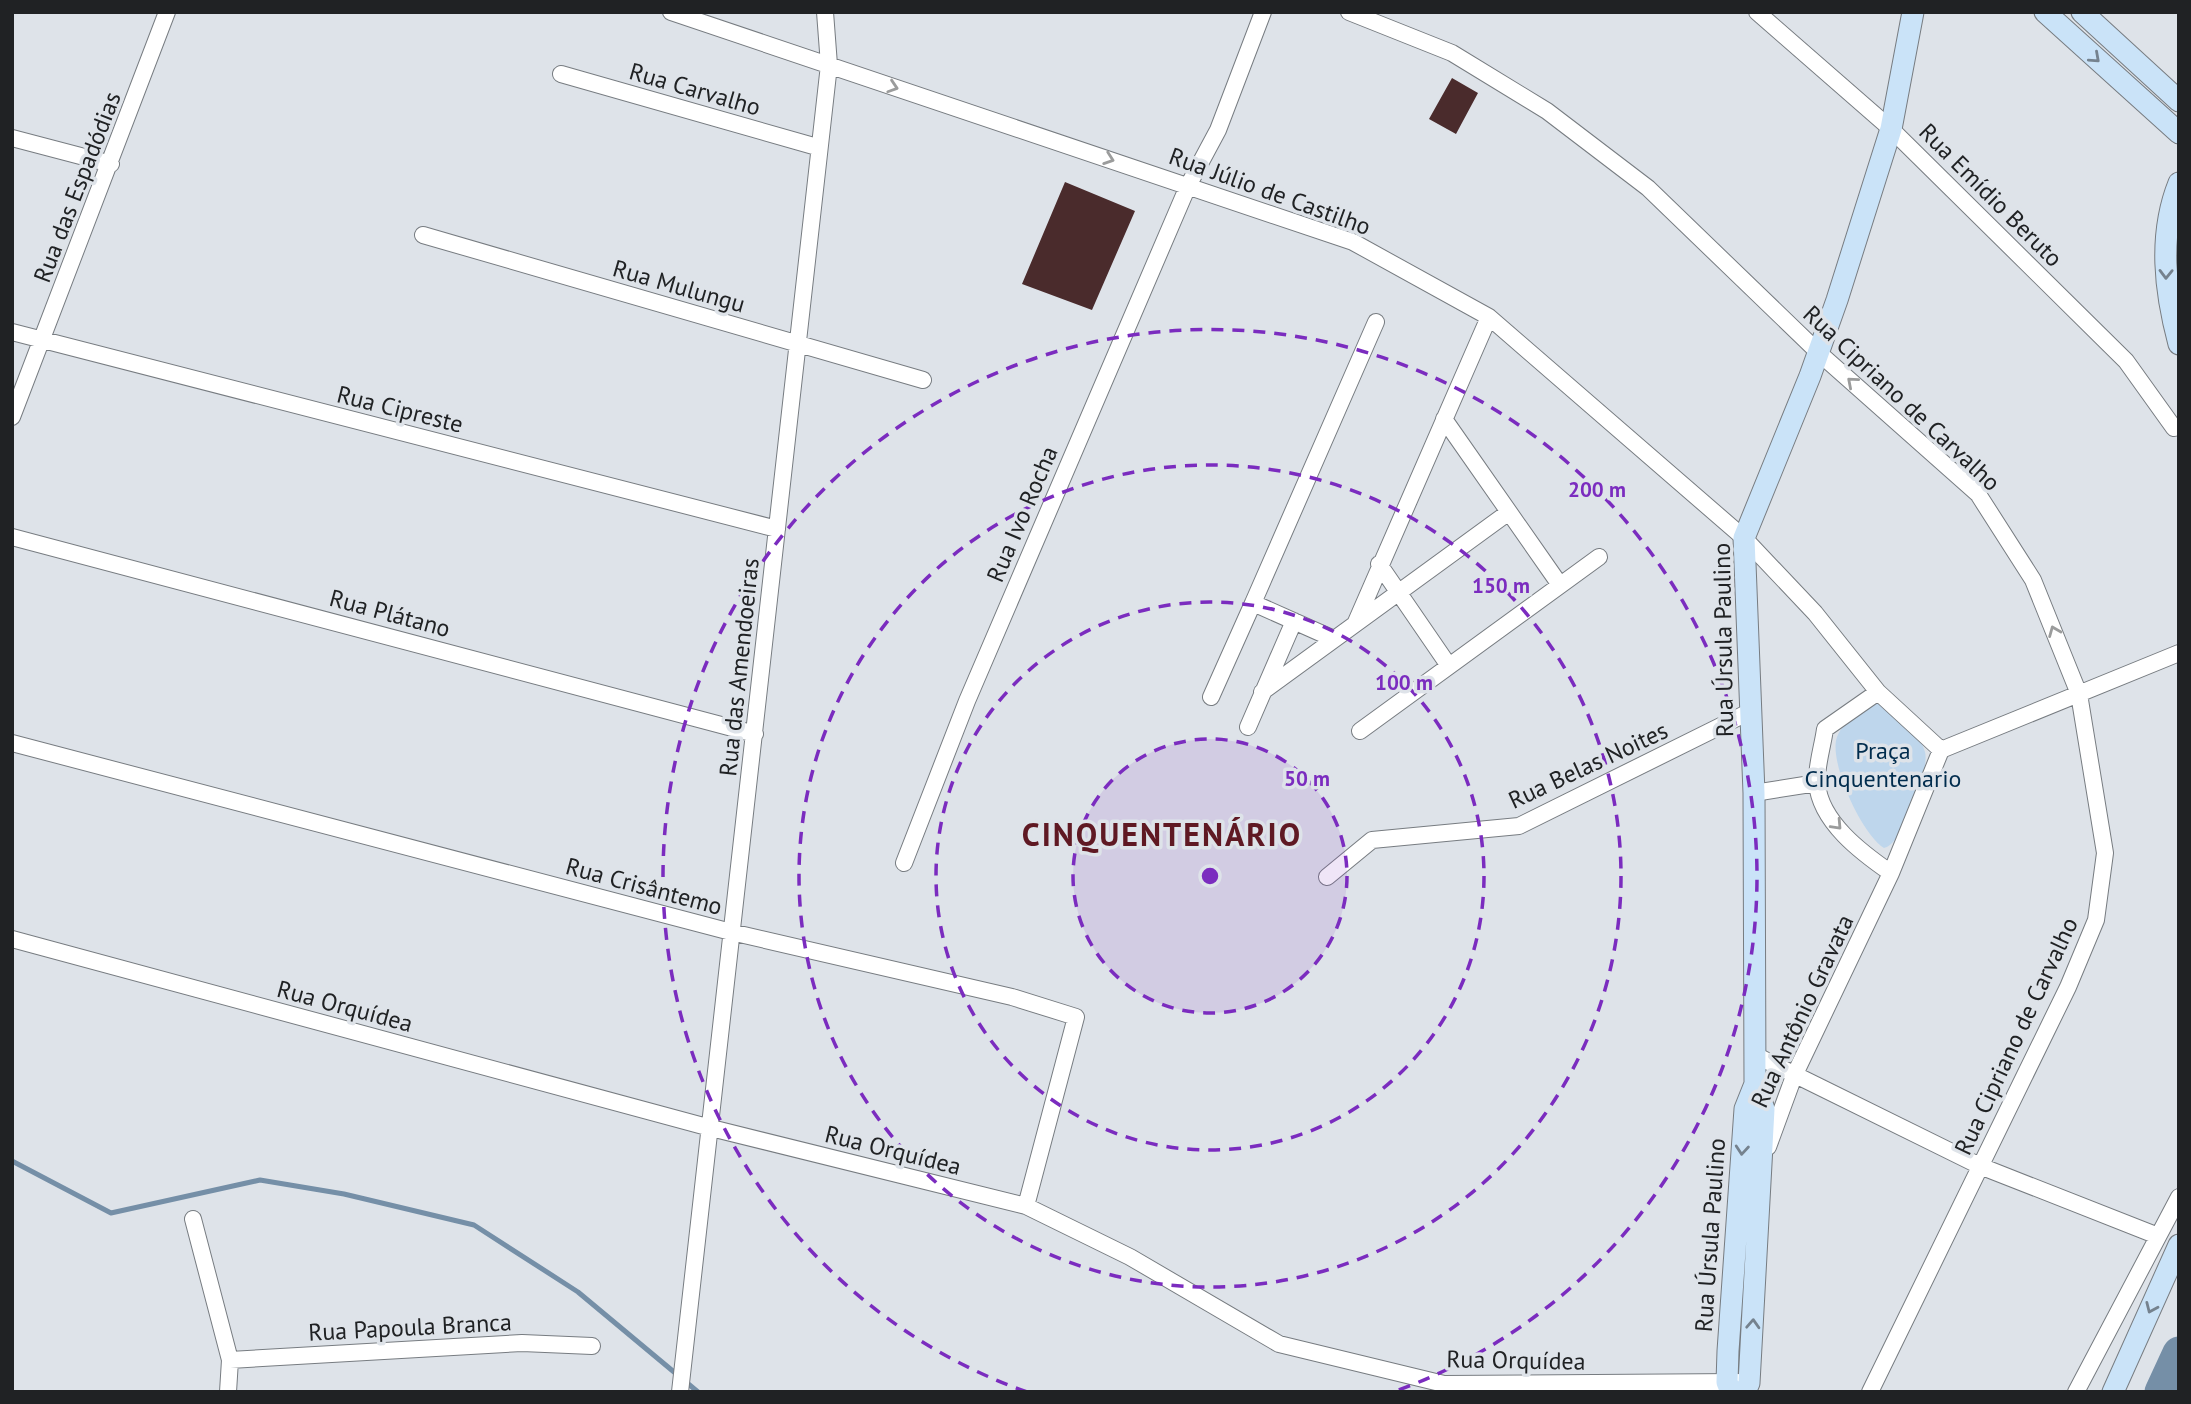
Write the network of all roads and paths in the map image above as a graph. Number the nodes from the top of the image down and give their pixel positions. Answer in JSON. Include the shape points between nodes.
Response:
{"nodes":[{"id":1,"x":167,"y":12,"type":"edge"},
{"id":2,"x":671,"y":12,"type":"edge"},
{"id":3,"x":825,"y":12,"type":"edge"},
{"id":4,"x":1263,"y":12,"type":"edge"},
{"id":5,"x":1349,"y":12,"type":"edge"},
{"id":6,"x":1757,"y":12,"type":"edge"},
{"id":7,"x":1913,"y":12,"type":"edge"},
{"id":8,"x":2045,"y":12,"type":"edge"},
{"id":9,"x":2082,"y":12,"type":"edge"},
{"id":10,"x":829,"y":65,"type":"junction"},
{"id":11,"x":561,"y":74,"type":"dead end"},
{"id":12,"x":2179,"y":101,"type":"edge"},
{"id":13,"x":1891,"y":129,"type":"junction"},
{"id":14,"x":2179,"y":133,"type":"edge"},
{"id":15,"x":12,"y":138,"type":"edge"},
{"id":16,"x":817,"y":147,"type":"junction"},
{"id":17,"x":111,"y":164,"type":"junction"},
{"id":18,"x":2179,"y":183,"type":"edge"},
{"id":19,"x":1188,"y":186,"type":"junction"},
{"id":20,"x":2175,"y":202,"type":"edge"},
{"id":21,"x":424,"y":235,"type":"dead end"},
{"id":22,"x":1489,"y":317,"type":"junction"},
{"id":23,"x":1376,"y":322,"type":"dead end"},
{"id":24,"x":12,"y":332,"type":"edge"},
{"id":25,"x":42,"y":342,"type":"junction"},
{"id":26,"x":798,"y":344,"type":"junction"},
{"id":27,"x":2179,"y":344,"type":"edge"},
{"id":28,"x":1819,"y":353,"type":"junction"},
{"id":29,"x":923,"y":380,"type":"dead end"},
{"id":30,"x":12,"y":416,"type":"edge"},
{"id":31,"x":1444,"y":419,"type":"junction"},
{"id":32,"x":2174,"y":428,"type":"dead end"},
{"id":33,"x":1509,"y":512,"type":"junction"},
{"id":34,"x":777,"y":529,"type":"junction"},
{"id":35,"x":12,"y":537,"type":"edge"},
{"id":36,"x":1744,"y":538,"type":"junction"},
{"id":37,"x":1599,"y":557,"type":"dead end"},
{"id":38,"x":1379,"y":564,"type":"junction"},
{"id":39,"x":1560,"y":585,"type":"junction"},
{"id":40,"x":1398,"y":591,"type":"junction"},
{"id":41,"x":1253,"y":603,"type":"junction"},
{"id":42,"x":1294,"y":621,"type":"junction"},
{"id":43,"x":1356,"y":622,"type":"junction"},
{"id":44,"x":1334,"y":639,"type":"junction"},
{"id":45,"x":2179,"y":653,"type":"edge"},
{"id":46,"x":1449,"y":666,"type":"junction"},
{"id":47,"x":1262,"y":692,"type":"junction"},
{"id":48,"x":1878,"y":692,"type":"junction"},
{"id":49,"x":2079,"y":694,"type":"junction"},
{"id":50,"x":1211,"y":697,"type":"dead end"},
{"id":51,"x":1749,"y":712,"type":"junction"},
{"id":52,"x":1248,"y":727,"type":"dead end"},
{"id":53,"x":1360,"y":731,"type":"dead end"},
{"id":54,"x":755,"y":734,"type":"junction"},
{"id":55,"x":12,"y":743,"type":"edge"},
{"id":56,"x":1941,"y":750,"type":"junction"},
{"id":57,"x":1817,"y":783,"type":"junction"},
{"id":58,"x":1754,"y":793,"type":"junction"},
{"id":59,"x":904,"y":863,"type":"dead end"},
{"id":60,"x":1891,"y":873,"type":"junction"},
{"id":61,"x":1327,"y":877,"type":"dead end"},
{"id":62,"x":731,"y":932,"type":"junction"},
{"id":63,"x":12,"y":939,"type":"edge"},
{"id":64,"x":1755,"y":1055,"type":"junction"},
{"id":65,"x":1794,"y":1076,"type":"junction"},
{"id":66,"x":1755,"y":1084,"type":"junction"},
{"id":67,"x":707,"y":1127,"type":"junction"},
{"id":68,"x":1980,"y":1166,"type":"junction"},
{"id":69,"x":1761,"y":1170,"type":"junction"},
{"id":70,"x":2179,"y":1197,"type":"edge"},
{"id":71,"x":1026,"y":1206,"type":"junction"},
{"id":72,"x":192,"y":1219,"type":"dead end"},
{"id":73,"x":2158,"y":1236,"type":"junction"},
{"id":74,"x":2179,"y":1245,"type":"edge"},
{"id":75,"x":592,"y":1346,"type":"dead end"},
{"id":76,"x":230,"y":1360,"type":"junction"},
{"id":77,"x":1738,"y":1387,"type":"edge"},
{"id":78,"x":1443,"y":1388,"type":"edge"},
{"id":79,"x":228,"y":1392,"type":"edge"},
{"id":80,"x":680,"y":1392,"type":"edge"},
{"id":81,"x":1870,"y":1392,"type":"edge"},
{"id":82,"x":2076,"y":1392,"type":"edge"},
{"id":83,"x":2113,"y":1392,"type":"edge"}],
"edges":[{"from":1,"to":17,"type":"street","name":"Rua das Espadódias"},
{"from":2,"to":10,"type":"street","name":"Rua Júlio de Castilho"},
{"from":3,"to":10,"type":"street","name":"Rua das Amendoeiras"},
{"from":4,"to":19,"type":"street","name":"Rua Ivo Rocha","via":[[1218,130]]},
{"from":5,"to":28,"type":"street","name":"Rua Cipriano de Carvalho","via":[[1452,53],[1547,111],[1648,188]]},
{"from":6,"to":13,"type":"street","name":"Rua Emídio Beruto"},
{"from":7,"to":13,"type":"street","name":"Rua Úrsula Paulino"},
{"from":8,"to":14,"type":"street","one_way":true},
{"from":9,"to":12,"type":"street"},
{"from":10,"to":16,"type":"street","name":"Rua das Amendoeiras"},
{"from":10,"to":19,"type":"street","name":"Rua Júlio de Castilho","one_way":true},
{"from":11,"to":16,"type":"street","name":"Rua Carvalho"},
{"from":13,"to":28,"type":"street","name":"Rua Úrsula Paulino"},
{"from":13,"to":32,"type":"street","name":"Rua Emídio Beruto","via":[[2126,361]]},
{"from":15,"to":17,"type":"street"},
{"from":16,"to":26,"type":"street","name":"Rua das Amendoeiras"},
{"from":17,"to":25,"type":"street","name":"Rua das Espadódias"},
{"from":18,"to":20,"type":"street"},
{"from":19,"to":22,"type":"street","name":"Rua Júlio de Castilho","via":[[1353,242]]},
{"from":19,"to":59,"type":"street","name":"Rua Ivo Rocha","via":[[967,701]]},
{"from":20,"to":27,"type":"street","one_way":true,"via":[[2165,280]]},
{"from":21,"to":26,"type":"street","name":"Rua Mulungu"},
{"from":22,"to":31,"type":"street"},
{"from":22,"to":36,"type":"street","name":"Rua Júlio de Castilho"},
{"from":23,"to":41,"type":"street"},
{"from":24,"to":25,"type":"street","name":"Rua Cipreste"},
{"from":25,"to":30,"type":"street","name":"Rua das Espadódias"},
{"from":25,"to":34,"type":"street","name":"Rua Cipreste"},
{"from":26,"to":29,"type":"street","name":"Rua Mulungu"},
{"from":26,"to":34,"type":"street","name":"Rua das Amendoeiras"},
{"from":28,"to":36,"type":"street","name":"Rua Úrsula Paulino"},
{"from":49,"to":28,"type":"street","name":"Rua Cipriano de Carvalho","one_way":true,"via":[[2033,580],[1978,494]]},
{"from":31,"to":33,"type":"street"},
{"from":31,"to":38,"type":"street"},
{"from":33,"to":39,"type":"street"},
{"from":33,"to":40,"type":"street"},
{"from":34,"to":54,"type":"street","name":"Rua das Amendoeiras"},
{"from":35,"to":54,"type":"street","name":"Rua Plátano"},
{"from":36,"to":48,"type":"street","name":"Rua Júlio de Castilho","via":[[1815,613]]},
{"from":36,"to":51,"type":"street","name":"Rua Úrsula Paulino"},
{"from":37,"to":39,"type":"street"},
{"from":38,"to":40,"type":"street"},
{"from":38,"to":43,"type":"street"},
{"from":39,"to":46,"type":"street"},
{"from":40,"to":43,"type":"street"},
{"from":40,"to":46,"type":"street"},
{"from":41,"to":42,"type":"street"},
{"from":41,"to":50,"type":"street"},
{"from":42,"to":44,"type":"street"},
{"from":42,"to":47,"type":"street"},
{"from":43,"to":44,"type":"street"},
{"from":44,"to":47,"type":"street"},
{"from":45,"to":49,"type":"street"},
{"from":46,"to":53,"type":"street"},
{"from":47,"to":52,"type":"street"},
{"from":48,"to":56,"type":"street","name":"Rua Júlio de Castilho"},
{"from":48,"to":57,"type":"street","via":[[1825,729]]},
{"from":49,"to":56,"type":"street"},
{"from":49,"to":68,"type":"street","name":"Rua Cipriano de Carvalho","via":[[2105,853],[2096,920]]},
{"from":51,"to":58,"type":"street","name":"Rua Úrsula Paulino"},
{"from":51,"to":61,"type":"street","name":"Rua Belas Noites","via":[[1519,826],[1372,840]]},
{"from":54,"to":62,"type":"street","name":"Rua das Amendoeiras"},
{"from":55,"to":62,"type":"street","name":"Rua Crisântemo"},
{"from":56,"to":60,"type":"street","name":"Rua Antônio Gravata"},
{"from":57,"to":58,"type":"street"},
{"from":57,"to":60,"type":"street","one_way":true,"via":[[1828,815],[1866,856]]},
{"from":58,"to":64,"type":"street","name":"Rua Úrsula Paulino"},
{"from":60,"to":65,"type":"street","name":"Rua Antônio Gravata"},
{"from":62,"to":67,"type":"street","name":"Rua das Amendoeiras"},
{"from":62,"to":71,"type":"street","name":"Rua Crisântemo","via":[[1012,997],[1076,1017]]},
{"from":63,"to":67,"type":"street","name":"Rua Orquídea"},
{"from":64,"to":65,"type":"street"},
{"from":64,"to":66,"type":"street","name":"Rua Úrsula Paulino"},
{"from":65,"to":68,"type":"street"},
{"from":65,"to":69,"type":"street","name":"Rua Antônio Gravata"},
{"from":66,"to":69,"type":"street","name":"Rua Úrsula Paulino","via":[[1764,1109]]},
{"from":66,"to":77,"type":"street","name":"Rua Úrsula Paulino","one_way":true,"via":[[1745,1109]]},
{"from":67,"to":71,"type":"street","name":"Rua Orquídea"},
{"from":67,"to":80,"type":"street","name":"Rua das Amendoeiras"},
{"from":68,"to":73,"type":"street"},
{"from":68,"to":81,"type":"street","name":"Rua Cipriano de Carvalho"},
{"from":77,"to":69,"type":"street","name":"Rua Úrsula Paulino","one_way":true},
{"from":70,"to":73,"type":"street"},
{"from":71,"to":78,"type":"street","name":"Rua Orquídea","via":[[1130,1257],[1279,1344]]},
{"from":72,"to":76,"type":"street"},
{"from":73,"to":82,"type":"street"},
{"from":74,"to":83,"type":"street","one_way":true},
{"from":75,"to":76,"type":"street","name":"Rua Papoula Branca","via":[[522,1343]]},
{"from":76,"to":79,"type":"street"},
{"from":77,"to":78,"type":"street","name":"Rua Orquídea"}]}
